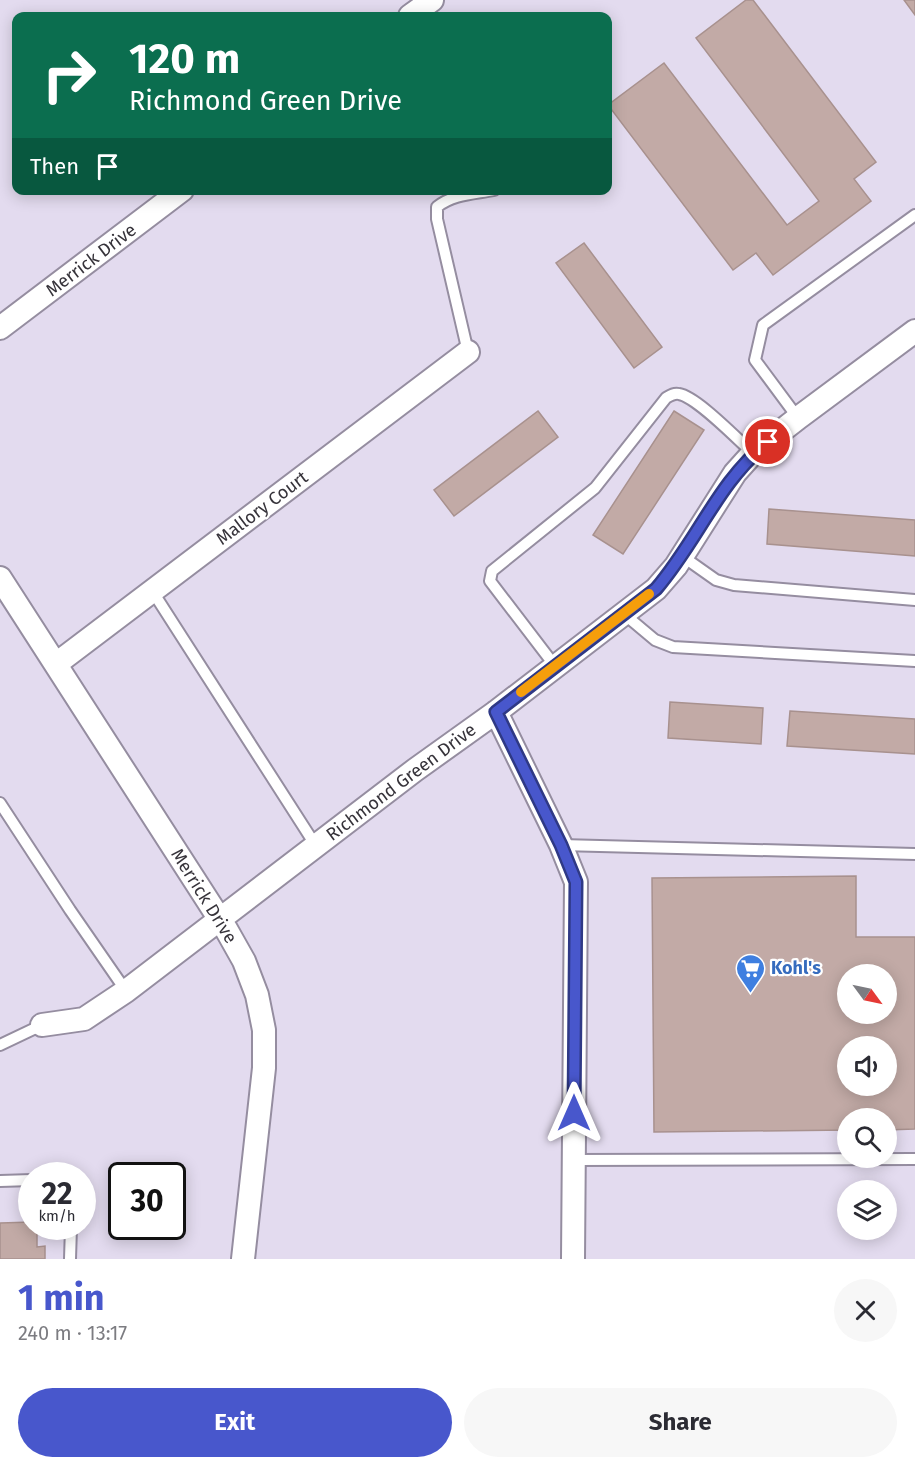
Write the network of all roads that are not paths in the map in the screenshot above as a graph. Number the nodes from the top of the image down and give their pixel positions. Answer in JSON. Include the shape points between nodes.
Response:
{"nodes":[{"id":1,"x":432,"y":0,"type":"edge"},
{"id":2,"x":416,"y":12,"type":"edge"},
{"id":3,"x":175,"y":195,"type":"edge"},
{"id":4,"x":462,"y":195,"type":"edge"},
{"id":5,"x":915,"y":214,"type":"edge"},
{"id":6,"x":0,"y":328,"type":"edge"},
{"id":7,"x":915,"y":331,"type":"edge"},
{"id":8,"x":468,"y":352,"type":"joint"},
{"id":9,"x":798,"y":418,"type":"junction"},
{"id":10,"x":753,"y":453,"type":"junction"},
{"id":11,"x":682,"y":556,"type":"junction"},
{"id":12,"x":0,"y":578,"type":"edge"},
{"id":13,"x":153,"y":592,"type":"junction"},
{"id":14,"x":915,"y":600,"type":"edge"},
{"id":15,"x":624,"y":614,"type":"junction"},
{"id":16,"x":915,"y":661,"type":"edge"},
{"id":17,"x":56,"y":664,"type":"junction"},
{"id":18,"x":555,"y":666,"type":"junction"},
{"id":19,"x":496,"y":712,"type":"junction"},
{"id":20,"x":0,"y":803,"type":"edge"},
{"id":21,"x":561,"y":845,"type":"junction"},
{"id":22,"x":315,"y":846,"type":"junction"},
{"id":23,"x":915,"y":854,"type":"edge"},
{"id":24,"x":219,"y":920,"type":"junction"},
{"id":25,"x":126,"y":991,"type":"junction"},
{"id":26,"x":42,"y":1025,"type":"joint"},
{"id":27,"x":0,"y":1045,"type":"edge"},
{"id":28,"x":915,"y":1159,"type":"edge"},
{"id":29,"x":574,"y":1160,"type":"junction"},
{"id":30,"x":18,"y":1180,"type":"edge"},
{"id":31,"x":0,"y":1181,"type":"edge"},
{"id":32,"x":71,"y":1240,"type":"edge"},
{"id":33,"x":70,"y":1259,"type":"edge"},
{"id":34,"x":243,"y":1259,"type":"edge"},
{"id":35,"x":573,"y":1259,"type":"edge"}],
"edges":[{"from":1,"to":2,"type":"street"},
{"from":3,"to":6,"type":"street","name":"Merrick Drive"},
{"from":4,"to":8,"type":"lane","via":[[437,207],[437,219]]},
{"from":5,"to":9,"type":"lane","via":[[764,325],[755,360]]},
{"from":7,"to":9,"type":"street","name":"Richmond Green Drive"},
{"from":8,"to":13,"type":"street","name":"Mallory Court"},
{"from":9,"to":10,"type":"street","name":"Richmond Green Drive"},
{"from":10,"to":11,"type":"street","name":"Richmond Green Drive","via":[[729,481]]},
{"from":10,"to":18,"type":"lane","via":[[697,404],[674,393],[595,488],[492,571],[490,581]]},
{"from":11,"to":14,"type":"lane","via":[[716,580],[734,585]]},
{"from":11,"to":15,"type":"street","name":"Richmond Green Drive","via":[[656,589]]},
{"from":12,"to":17,"type":"street","name":"Merrick Drive"},
{"from":13,"to":17,"type":"street","name":"Mallory Court"},
{"from":13,"to":22,"type":"lane"},
{"from":15,"to":16,"type":"lane","via":[[655,640],[672,647]]},
{"from":15,"to":18,"type":"street","name":"Richmond Green Drive"},
{"from":17,"to":24,"type":"street","name":"Merrick Drive"},
{"from":18,"to":19,"type":"street","name":"Richmond Green Drive"},
{"from":19,"to":21,"type":"street"},
{"from":19,"to":22,"type":"street","name":"Richmond Green Drive"},
{"from":20,"to":25,"type":"lane"},
{"from":21,"to":23,"type":"lane"},
{"from":21,"to":29,"type":"street","via":[[576,882]]},
{"from":22,"to":24,"type":"street","name":"Richmond Green Drive"},
{"from":24,"to":25,"type":"street","name":"Richmond Green Drive"},
{"from":24,"to":34,"type":"street","name":"Merrick Drive","via":[[244,961],[264,1030],[264,1068]]},
{"from":25,"to":26,"type":"street","name":"Richmond Green Drive","via":[[84,1019]]},
{"from":26,"to":27,"type":"lane"},
{"from":28,"to":29,"type":"lane"},
{"from":29,"to":35,"type":"street"},
{"from":30,"to":31,"type":"lane"},
{"from":32,"to":33,"type":"lane"}]}
